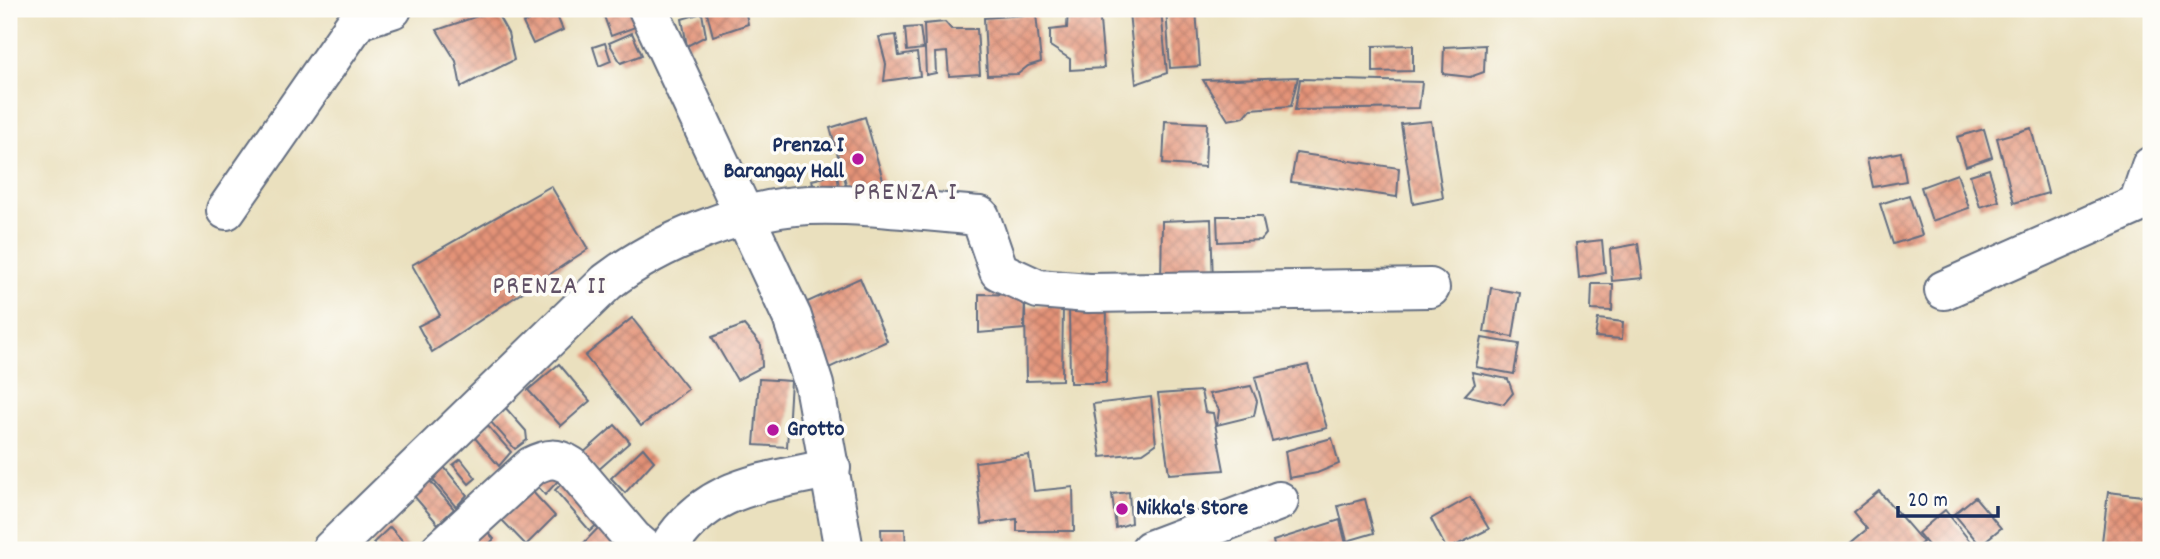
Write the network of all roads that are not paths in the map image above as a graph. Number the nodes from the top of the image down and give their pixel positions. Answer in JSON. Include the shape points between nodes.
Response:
{"nodes":[{"id":1,"x":392,"y":9,"type":"edge"},
{"id":2,"x":648,"y":9,"type":"edge"},
{"id":3,"x":2151,"y":166,"type":"edge"},
{"id":4,"x":226,"y":210,"type":"dead end"},
{"id":5,"x":2145,"y":213,"type":"edge"},
{"id":6,"x":744,"y":215,"type":"junction"},
{"id":7,"x":1430,"y":288,"type":"dead end"},
{"id":8,"x":1944,"y":290,"type":"dead end"},
{"id":9,"x":831,"y":468,"type":"junction"},
{"id":10,"x":1279,"y":501,"type":"dead end"},
{"id":11,"x":331,"y":550,"type":"edge"},
{"id":12,"x":439,"y":550,"type":"edge"},
{"id":13,"x":646,"y":550,"type":"edge"},
{"id":14,"x":667,"y":550,"type":"edge"},
{"id":15,"x":844,"y":550,"type":"edge"},
{"id":16,"x":1150,"y":550,"type":"edge"}],
"edges":[{"from":1,"to":4,"type":"street","via":[[358,20]]},
{"from":2,"to":6,"type":"street"},
{"from":3,"to":5,"type":"street"},
{"from":5,"to":8,"type":"street"},
{"from":6,"to":7,"type":"street","via":[[809,205],[980,216],[999,271],[1038,289],[1089,293]]},
{"from":6,"to":9,"type":"street","via":[[792,317],[814,385]]},
{"from":6,"to":11,"type":"street","via":[[632,263],[607,282]]},
{"from":9,"to":14,"type":"street","via":[[713,500],[682,524]]},
{"from":9,"to":15,"type":"street"},
{"from":10,"to":16,"type":"street"},
{"from":12,"to":13,"type":"street","via":[[532,466],[559,459],[571,466]]}]}
